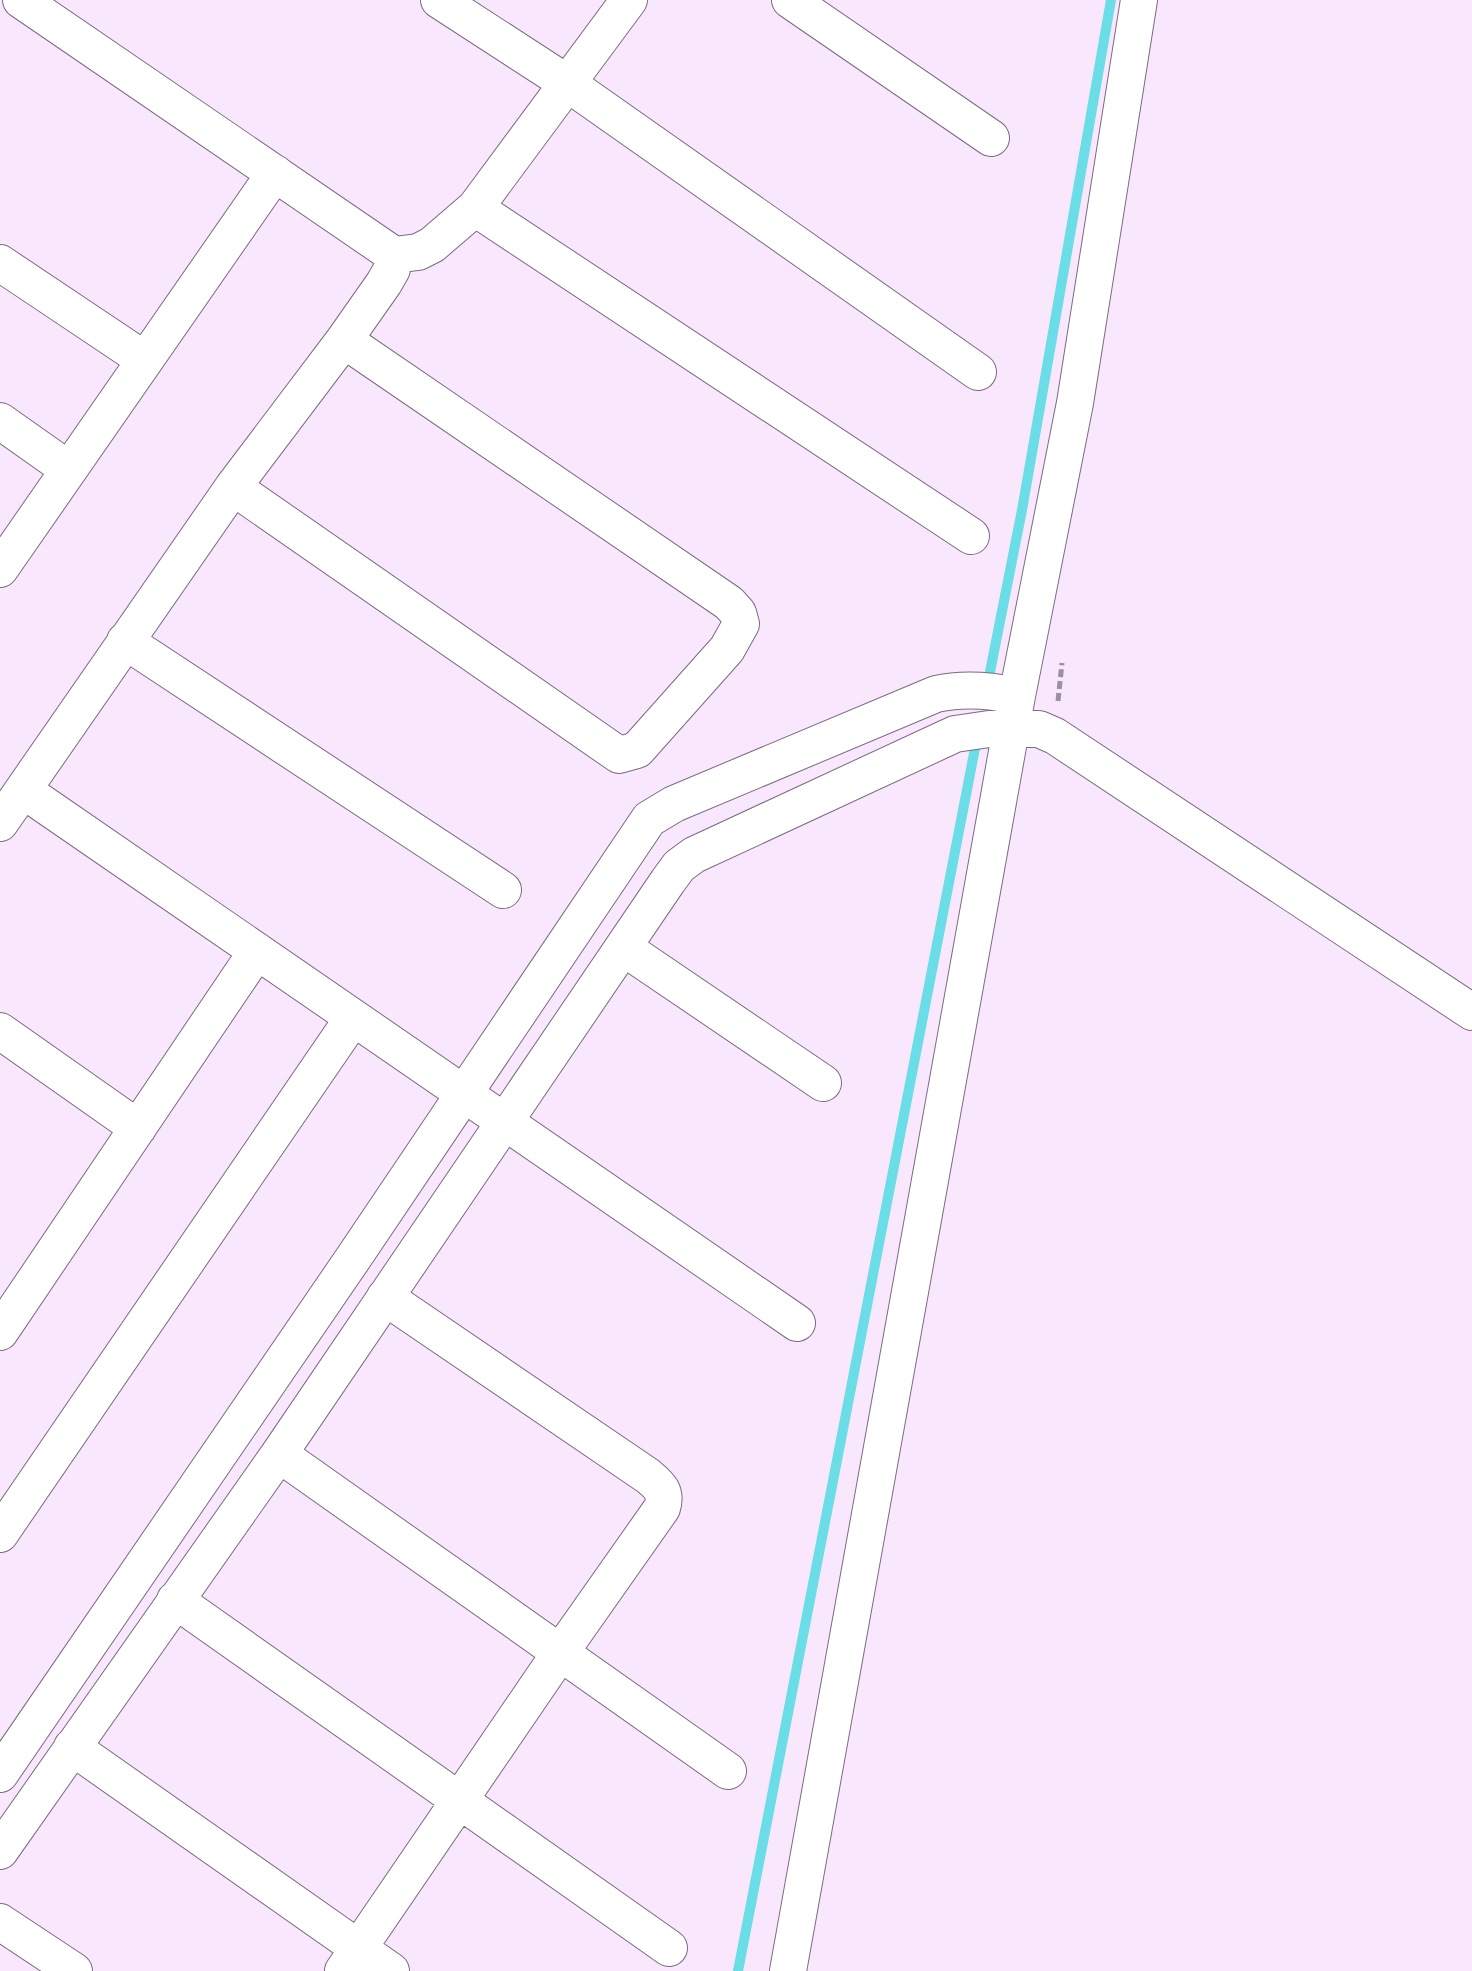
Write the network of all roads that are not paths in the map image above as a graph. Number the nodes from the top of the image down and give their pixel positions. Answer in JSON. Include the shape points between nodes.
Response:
{"nodes":[{"id":1,"x":21,"y":0,"type":"edge"},
{"id":2,"x":439,"y":0,"type":"edge"},
{"id":3,"x":629,"y":0,"type":"edge"},
{"id":4,"x":790,"y":0,"type":"edge"},
{"id":5,"x":1139,"y":0,"type":"edge"},
{"id":6,"x":567,"y":83,"type":"junction"},
{"id":7,"x":991,"y":138,"type":"dead end"},
{"id":8,"x":275,"y":173,"type":"junction"},
{"id":9,"x":475,"y":208,"type":"junction"},
{"id":10,"x":394,"y":255,"type":"junction"},
{"id":11,"x":0,"y":263,"type":"edge"},
{"id":12,"x":344,"y":340,"type":"junction"},
{"id":13,"x":145,"y":360,"type":"junction"},
{"id":14,"x":978,"y":372,"type":"dead end"},
{"id":15,"x":0,"y":421,"type":"edge"},
{"id":16,"x":68,"y":469,"type":"junction"},
{"id":17,"x":233,"y":487,"type":"junction"},
{"id":18,"x":971,"y":536,"type":"dead end"},
{"id":19,"x":0,"y":569,"type":"edge"},
{"id":20,"x":125,"y":641,"type":"junction"},
{"id":21,"x":994,"y":711,"type":"junction"},
{"id":22,"x":23,"y":790,"type":"junction"},
{"id":23,"x":0,"y":823,"type":"edge"},
{"id":24,"x":503,"y":890,"type":"dead end"},
{"id":25,"x":624,"y":948,"type":"junction"},
{"id":26,"x":257,"y":951,"type":"junction"},
{"id":27,"x":1472,"y":1012,"type":"edge"},
{"id":28,"x":353,"y":1018,"type":"junction"},
{"id":29,"x":0,"y":1031,"type":"edge"},
{"id":30,"x":823,"y":1083,"type":"dead end"},
{"id":31,"x":465,"y":1092,"type":"junction"},
{"id":32,"x":505,"y":1121,"type":"junction"},
{"id":33,"x":138,"y":1128,"type":"junction"},
{"id":34,"x":385,"y":1297,"type":"junction"},
{"id":35,"x":6,"y":1309,"type":"edge"},
{"id":36,"x":797,"y":1323,"type":"dead end"},
{"id":37,"x":279,"y":1454,"type":"junction"},
{"id":38,"x":0,"y":1534,"type":"edge"},
{"id":39,"x":175,"y":1600,"type":"junction"},
{"id":40,"x":560,"y":1653,"type":"junction"},
{"id":41,"x":72,"y":1747,"type":"junction"},
{"id":42,"x":728,"y":1771,"type":"dead end"},
{"id":43,"x":0,"y":1774,"type":"edge"},
{"id":44,"x":460,"y":1801,"type":"junction"},
{"id":45,"x":0,"y":1851,"type":"edge"},
{"id":46,"x":0,"y":1922,"type":"edge"},
{"id":47,"x":669,"y":1948,"type":"dead end"},
{"id":48,"x":351,"y":1960,"type":"edge"},
{"id":49,"x":74,"y":1971,"type":"edge"},
{"id":50,"x":391,"y":1971,"type":"edge"},
{"id":51,"x":788,"y":1971,"type":"edge"}],
"edges":[{"from":1,"to":8,"type":"street"},
{"from":2,"to":6,"type":"street"},
{"from":3,"to":6,"type":"street"},
{"from":4,"to":7,"type":"street"},
{"from":5,"to":21,"type":"street","via":[[1075,403]]},
{"from":6,"to":9,"type":"street"},
{"from":6,"to":14,"type":"street"},
{"from":8,"to":10,"type":"street"},
{"from":8,"to":13,"type":"street"},
{"from":9,"to":10,"type":"street","via":[[432,245]]},
{"from":9,"to":18,"type":"street"},
{"from":10,"to":12,"type":"street","via":[[384,283]]},
{"from":11,"to":13,"type":"street"},
{"from":12,"to":17,"type":"street"},
{"from":12,"to":17,"type":"street","via":[[729,603],[741,624],[727,649],[637,750],[619,755]]},
{"from":13,"to":16,"type":"street"},
{"from":15,"to":16,"type":"street"},
{"from":16,"to":19,"type":"street"},
{"from":17,"to":20,"type":"street"},
{"from":20,"to":22,"type":"street"},
{"from":20,"to":24,"type":"street"},
{"from":21,"to":25,"type":"street","via":[[694,855],[679,866]]},
{"from":21,"to":27,"type":"street","via":[[1055,736]]},
{"from":21,"to":31,"type":"street","via":[[952,691],[936,694],[649,819]]},
{"from":21,"to":51,"type":"street"},
{"from":22,"to":23,"type":"street"},
{"from":22,"to":26,"type":"street"},
{"from":25,"to":30,"type":"street"},
{"from":25,"to":32,"type":"street"},
{"from":26,"to":28,"type":"street"},
{"from":26,"to":33,"type":"street"},
{"from":28,"to":31,"type":"street"},
{"from":28,"to":38,"type":"street"},
{"from":29,"to":33,"type":"street"},
{"from":31,"to":32,"type":"street"},
{"from":31,"to":43,"type":"street"},
{"from":32,"to":34,"type":"street"},
{"from":32,"to":36,"type":"street"},
{"from":33,"to":35,"type":"street"},
{"from":34,"to":37,"type":"street"},
{"from":34,"to":40,"type":"street","via":[[661,1487],[662,1508]]},
{"from":37,"to":39,"type":"street"},
{"from":37,"to":40,"type":"street"},
{"from":39,"to":41,"type":"street"},
{"from":39,"to":44,"type":"street"},
{"from":40,"to":42,"type":"street"},
{"from":40,"to":44,"type":"street"},
{"from":41,"to":45,"type":"street"},
{"from":41,"to":48,"type":"street"},
{"from":44,"to":47,"type":"street"},
{"from":44,"to":48,"type":"street"},
{"from":46,"to":49,"type":"street"},
{"from":48,"to":50,"type":"street"}]}
